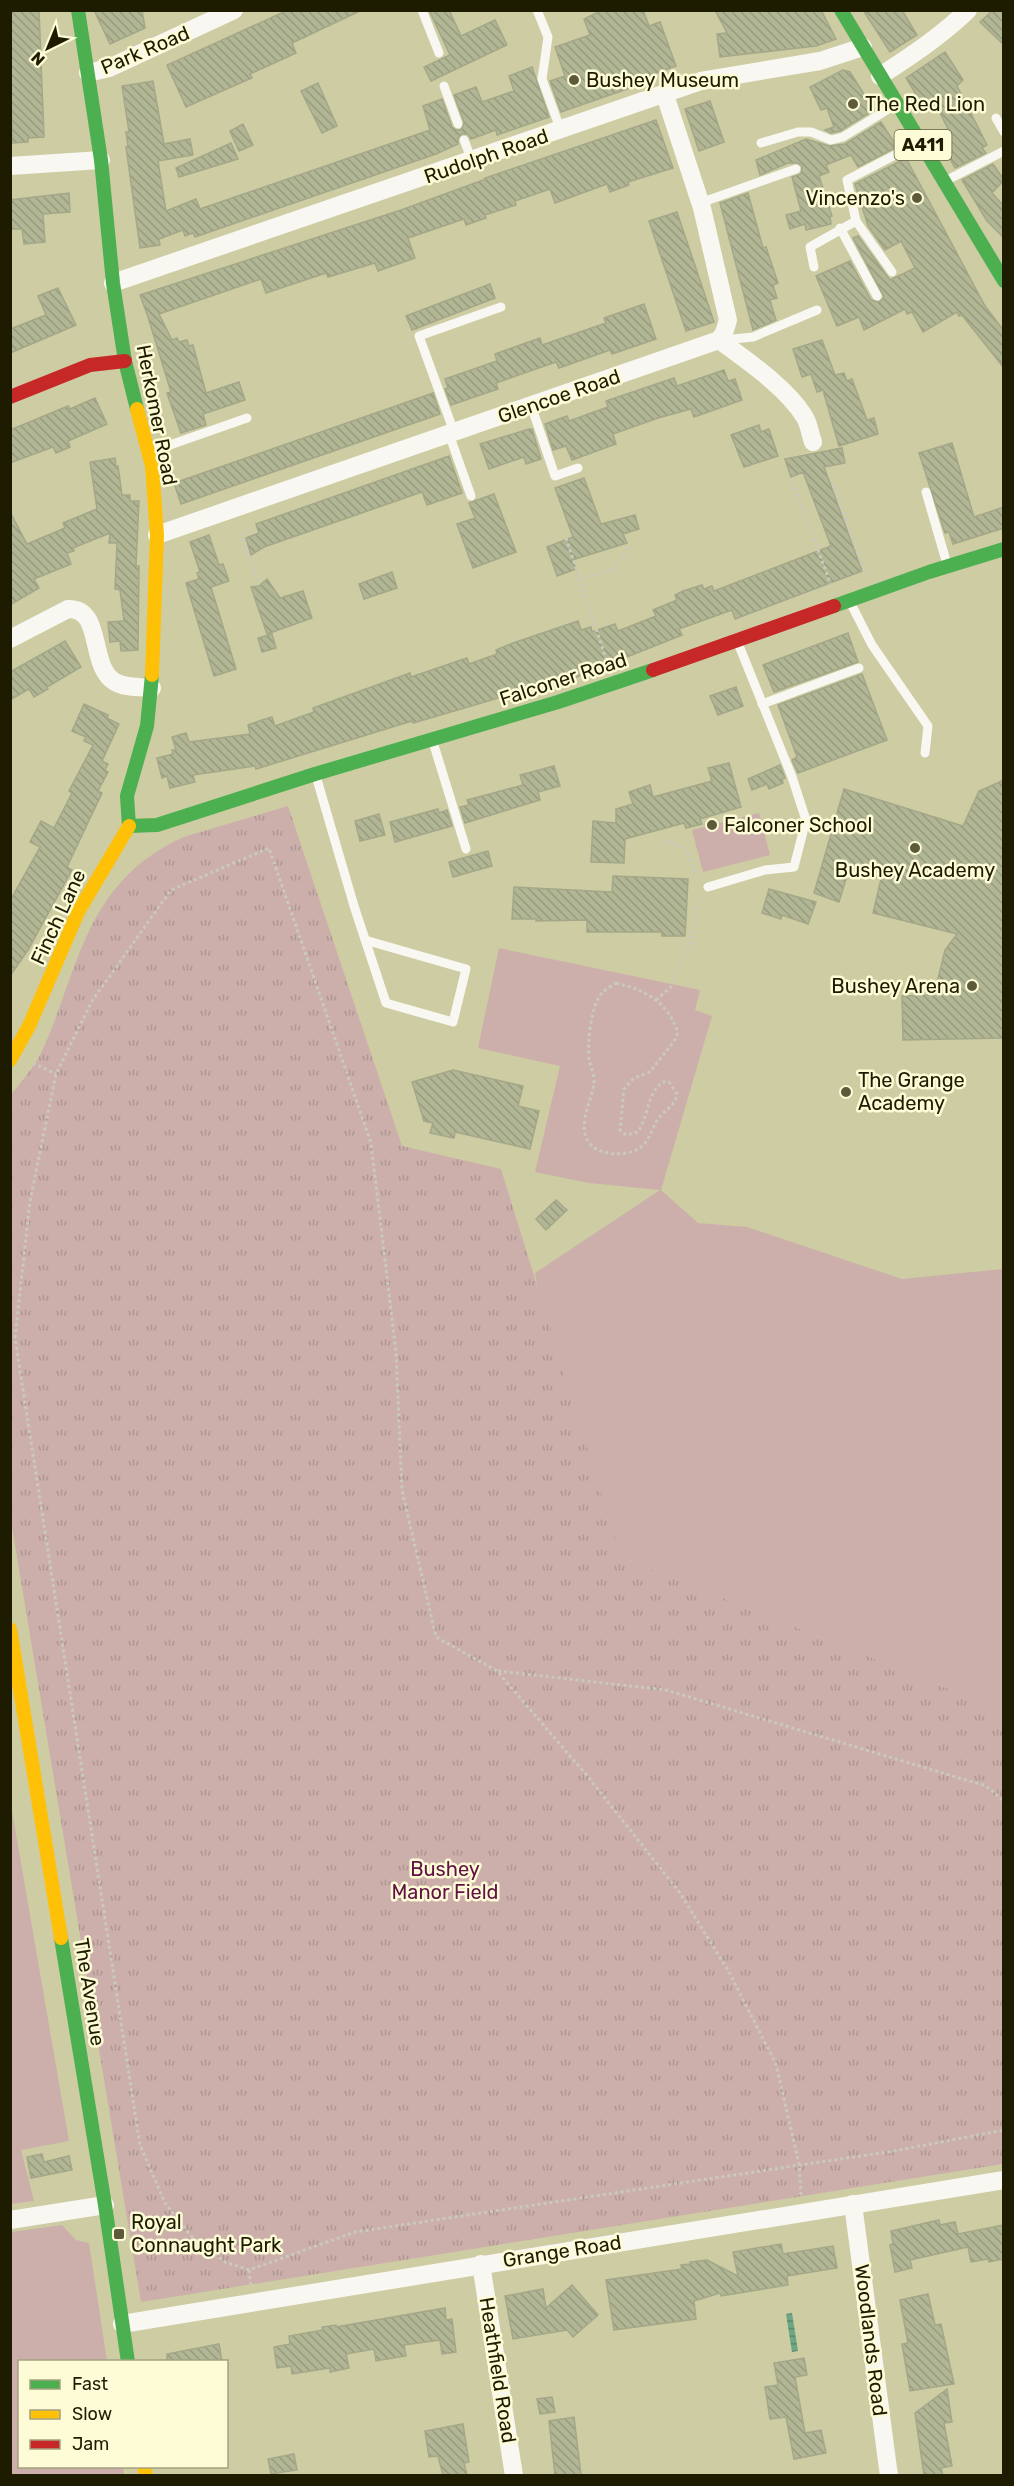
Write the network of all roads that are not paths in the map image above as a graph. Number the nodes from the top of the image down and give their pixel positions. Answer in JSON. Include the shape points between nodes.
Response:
{"nodes":[{"id":1,"x":78,"y":10,"type":"edge"},
{"id":2,"x":234,"y":10,"type":"edge"},
{"id":3,"x":422,"y":10,"type":"edge"},
{"id":4,"x":537,"y":10,"type":"edge"},
{"id":5,"x":841,"y":10,"type":"edge"},
{"id":6,"x":968,"y":10,"type":"edge"},
{"id":7,"x":863,"y":47,"type":"junction"},
{"id":8,"x":439,"y":53,"type":"dead end"},
{"id":9,"x":88,"y":73,"type":"junction"},
{"id":10,"x":880,"y":76,"type":"junction"},
{"id":11,"x":444,"y":86,"type":"dead end"},
{"id":12,"x":665,"y":94,"type":"junction"},
{"id":13,"x":897,"y":104,"type":"junction"},
{"id":14,"x":996,"y":118,"type":"dead end"},
{"id":15,"x":458,"y":124,"type":"dead end"},
{"id":16,"x":561,"y":131,"type":"junction"},
{"id":17,"x":1004,"y":132,"type":"edge"},
{"id":18,"x":464,"y":140,"type":"dead end"},
{"id":19,"x":921,"y":142,"type":"junction"},
{"id":20,"x":761,"y":143,"type":"dead end"},
{"id":21,"x":1004,"y":151,"type":"edge"},
{"id":22,"x":100,"y":159,"type":"junction"},
{"id":23,"x":472,"y":161,"type":"junction"},
{"id":24,"x":10,"y":166,"type":"edge"},
{"id":25,"x":796,"y":169,"type":"dead end"},
{"id":26,"x":945,"y":181,"type":"junction"},
{"id":27,"x":700,"y":203,"type":"junction"},
{"id":28,"x":856,"y":220,"type":"junction"},
{"id":29,"x":840,"y":228,"type":"junction"},
{"id":30,"x":813,"y":267,"type":"dead end"},
{"id":31,"x":1000,"y":267,"type":"edge"},
{"id":32,"x":892,"y":272,"type":"dead end"},
{"id":33,"x":113,"y":283,"type":"junction"},
{"id":34,"x":877,"y":296,"type":"dead end"},
{"id":35,"x":501,"y":307,"type":"dead end"},
{"id":36,"x":817,"y":310,"type":"dead end"},
{"id":37,"x":719,"y":340,"type":"junction"},
{"id":38,"x":125,"y":361,"type":"junction"},
{"id":39,"x":10,"y":397,"type":"edge"},
{"id":40,"x":531,"y":405,"type":"junction"},
{"id":41,"x":247,"y":418,"type":"dead end"},
{"id":42,"x":451,"y":433,"type":"junction"},
{"id":43,"x":813,"y":442,"type":"dead end"},
{"id":44,"x":148,"y":452,"type":"junction"},
{"id":45,"x":578,"y":468,"type":"dead end"},
{"id":46,"x":926,"y":492,"type":"dead end"},
{"id":47,"x":471,"y":496,"type":"dead end"},
{"id":48,"x":157,"y":535,"type":"junction"},
{"id":49,"x":1004,"y":549,"type":"edge"},
{"id":50,"x":947,"y":566,"type":"junction"},
{"id":51,"x":844,"y":602,"type":"junction"},
{"id":52,"x":10,"y":639,"type":"edge"},
{"id":53,"x":737,"y":641,"type":"junction"},
{"id":54,"x":859,"y":668,"type":"dead end"},
{"id":55,"x":152,"y":688,"type":"junction"},
{"id":56,"x":762,"y":704,"type":"junction"},
{"id":57,"x":432,"y":740,"type":"junction"},
{"id":58,"x":925,"y":753,"type":"dead end"},
{"id":59,"x":315,"y":774,"type":"junction"},
{"id":60,"x":129,"y":826,"type":"junction"},
{"id":61,"x":466,"y":849,"type":"dead end"},
{"id":62,"x":708,"y":887,"type":"road end"},
{"id":63,"x":366,"y":940,"type":"junction"},
{"id":64,"x":10,"y":1060,"type":"edge"},
{"id":65,"x":10,"y":1629,"type":"edge"},
{"id":66,"x":1004,"y":2180,"type":"edge"},
{"id":67,"x":853,"y":2204,"type":"junction"},
{"id":68,"x":105,"y":2205,"type":"junction"},
{"id":69,"x":10,"y":2220,"type":"edge"},
{"id":70,"x":481,"y":2264,"type":"junction"},
{"id":71,"x":122,"y":2324,"type":"junction"},
{"id":72,"x":128,"y":2360,"type":"edge"},
{"id":73,"x":514,"y":2475,"type":"edge"},
{"id":74,"x":889,"y":2475,"type":"edge"}],
"edges":[{"from":1,"to":9,"type":"street","name":"Herkomer Road"},
{"from":2,"to":9,"type":"street","name":"Park Road","via":[[109,68]]},
{"from":3,"to":8,"type":"lane"},
{"from":4,"to":16,"type":"lane","via":[[548,37],[542,79]]},
{"from":5,"to":7,"type":"street","number":"A411"},
{"from":6,"to":10,"type":"street","via":[[915,54]]},
{"from":7,"to":10,"type":"street","number":"A411"},
{"from":7,"to":12,"type":"street","name":"Rudolph Road","via":[[820,61],[701,81]]},
{"from":9,"to":22,"type":"street","name":"Herkomer Road"},
{"from":10,"to":13,"type":"street","number":"A411"},
{"from":11,"to":15,"type":"lane"},
{"from":12,"to":16,"type":"street","name":"Rudolph Road"},
{"from":12,"to":27,"type":"street"},
{"from":13,"to":19,"type":"street","number":"A411"},
{"from":13,"to":20,"type":"lane","via":[[843,137],[831,140],[811,132],[798,132]]},
{"from":14,"to":17,"type":"lane"},
{"from":16,"to":23,"type":"street","name":"Rudolph Road"},
{"from":18,"to":23,"type":"lane"},
{"from":19,"to":26,"type":"street","number":"A411"},
{"from":19,"to":28,"type":"lane","via":[[847,180]]},
{"from":21,"to":26,"type":"lane"},
{"from":22,"to":24,"type":"street"},
{"from":22,"to":33,"type":"street","name":"Herkomer Road"},
{"from":23,"to":33,"type":"street","name":"Rudolph Road"},
{"from":25,"to":27,"type":"lane"},
{"from":26,"to":31,"type":"street","number":"A411"},
{"from":27,"to":37,"type":"street","via":[[728,320]]},
{"from":28,"to":29,"type":"lane"},
{"from":28,"to":32,"type":"lane"},
{"from":29,"to":30,"type":"lane","via":[[810,247]]},
{"from":29,"to":34,"type":"lane"},
{"from":33,"to":38,"type":"street","name":"Herkomer Road"},
{"from":35,"to":42,"type":"lane","via":[[419,336]]},
{"from":36,"to":37,"type":"lane","via":[[753,337]]},
{"from":37,"to":40,"type":"street","name":"Glencoe Road"},
{"from":37,"to":43,"type":"street","via":[[796,405],[806,418]]},
{"from":38,"to":39,"type":"street","via":[[90,365]]},
{"from":38,"to":44,"type":"street","name":"Herkomer Road"},
{"from":40,"to":42,"type":"street","name":"Glencoe Road"},
{"from":40,"to":45,"type":"lane","via":[[555,476]]},
{"from":41,"to":44,"type":"lane"},
{"from":42,"to":47,"type":"lane"},
{"from":42,"to":48,"type":"street","name":"Glencoe Road"},
{"from":44,"to":48,"type":"street","name":"Herkomer Road"},
{"from":46,"to":50,"type":"lane"},
{"from":48,"to":55,"type":"street","name":"Herkomer Road"},
{"from":49,"to":50,"type":"street","name":"Falconer Road"},
{"from":50,"to":51,"type":"street","name":"Falconer Road"},
{"from":51,"to":53,"type":"street","name":"Falconer Road"},
{"from":51,"to":58,"type":"lane","via":[[928,726]]},
{"from":52,"to":55,"type":"street","via":[[75,609],[91,625],[99,659],[108,676],[126,686]]},
{"from":53,"to":56,"type":"lane"},
{"from":53,"to":57,"type":"street","name":"Falconer Road"},
{"from":54,"to":56,"type":"lane"},
{"from":55,"to":60,"type":"street","name":"Herkomer Road","via":[[147,726],[128,796]]},
{"from":56,"to":62,"type":"lane","via":[[806,820],[794,867],[765,870]]},
{"from":57,"to":59,"type":"street","name":"Falconer Road"},
{"from":57,"to":61,"type":"lane"},
{"from":59,"to":60,"type":"street","name":"Falconer Road","via":[[158,825]]},
{"from":59,"to":63,"type":"lane"},
{"from":60,"to":64,"type":"street","name":"Finch Lane","via":[[78,912],[29,1026]]},
{"from":63,"to":63,"type":"lane","via":[[387,1003],[453,1022],[466,969]]},
{"from":65,"to":68,"type":"street","name":"The Avenue"},
{"from":66,"to":67,"type":"street","name":"Grange Road"},
{"from":67,"to":70,"type":"street","name":"Grange Road"},
{"from":67,"to":74,"type":"street","name":"Woodlands Road"},
{"from":68,"to":69,"type":"street"},
{"from":68,"to":71,"type":"street","name":"The Avenue"},
{"from":70,"to":71,"type":"street","name":"Grange Road"},
{"from":70,"to":73,"type":"street","name":"Heathfield Road"},
{"from":71,"to":72,"type":"street","name":"The Avenue"}]}
